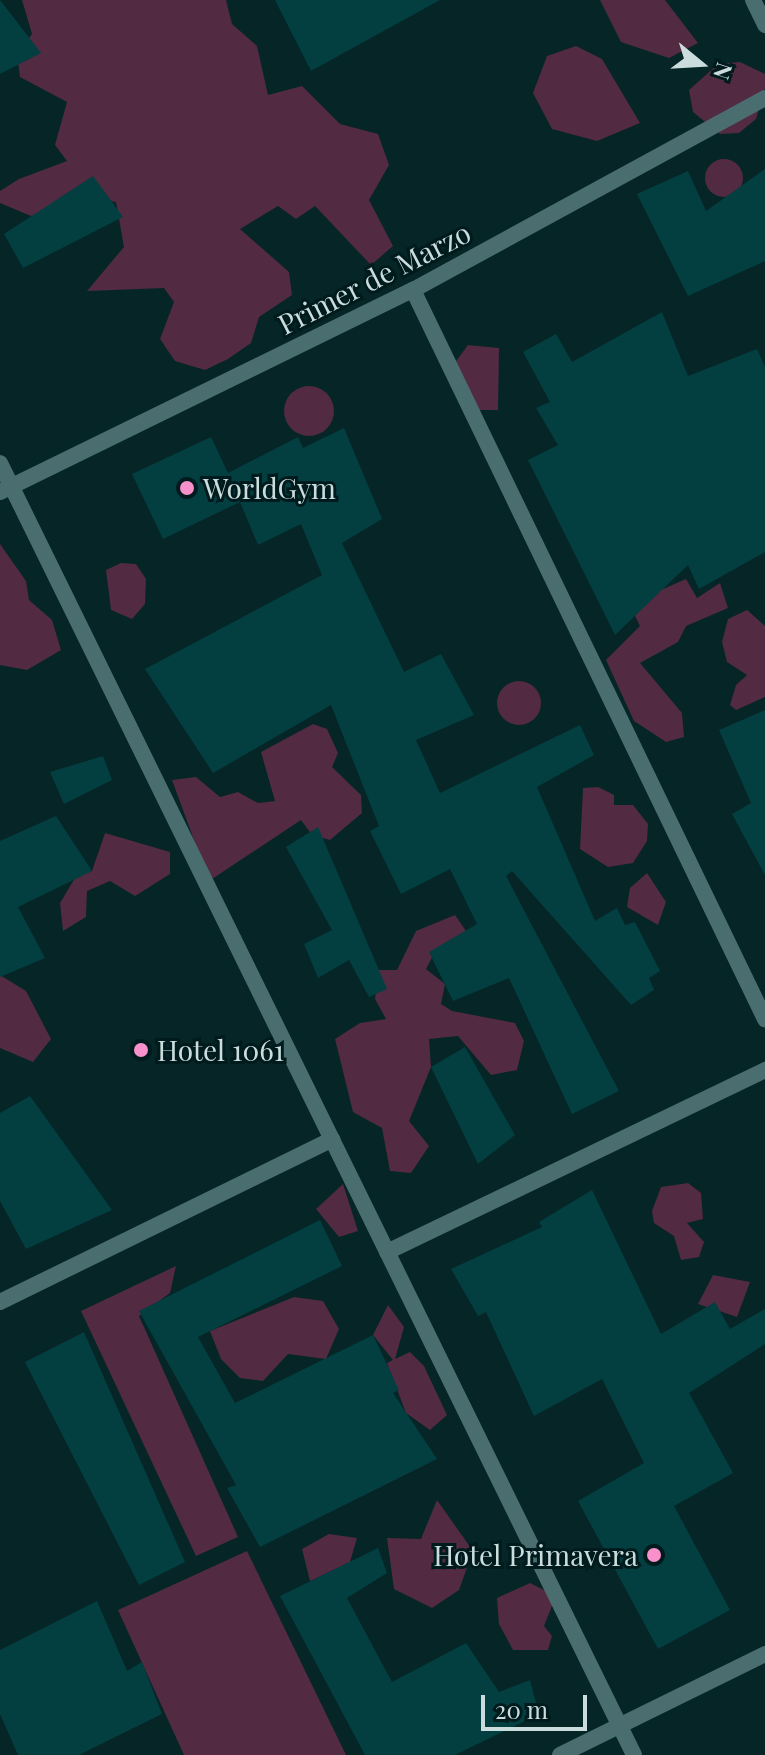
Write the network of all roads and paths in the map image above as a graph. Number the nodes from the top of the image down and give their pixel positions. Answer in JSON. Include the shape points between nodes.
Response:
{"nodes":[{"id":1,"x":753,"y":0,"type":"edge"},
{"id":2,"x":765,"y":25,"type":"edge"},
{"id":3,"x":765,"y":98,"type":"edge"},
{"id":4,"x":413,"y":290,"type":"junction"},
{"id":5,"x":0,"y":463,"type":"edge"},
{"id":6,"x":6,"y":489,"type":"edge"},
{"id":7,"x":765,"y":1019,"type":"edge"},
{"id":8,"x":765,"y":1070,"type":"edge"},
{"id":9,"x":332,"y":1139,"type":"junction"},
{"id":10,"x":387,"y":1252,"type":"junction"},
{"id":11,"x":0,"y":1302,"type":"edge"},
{"id":12,"x":765,"y":1654,"type":"edge"},
{"id":13,"x":620,"y":1727,"type":"junction"},
{"id":14,"x":560,"y":1755,"type":"edge"},
{"id":15,"x":634,"y":1755,"type":"edge"}],
"edges":[{"from":1,"to":2,"type":"street"},
{"from":3,"to":4,"type":"street","name":"Primer de Marzo"},
{"from":4,"to":6,"type":"street","name":"Primer de Marzo"},
{"from":4,"to":7,"type":"street"},
{"from":5,"to":6,"type":"street"},
{"from":6,"to":9,"type":"street"},
{"from":8,"to":10,"type":"street"},
{"from":9,"to":10,"type":"street"},
{"from":9,"to":11,"type":"street"},
{"from":10,"to":13,"type":"street"},
{"from":12,"to":13,"type":"street"},
{"from":13,"to":14,"type":"street"},
{"from":13,"to":15,"type":"street"}]}
